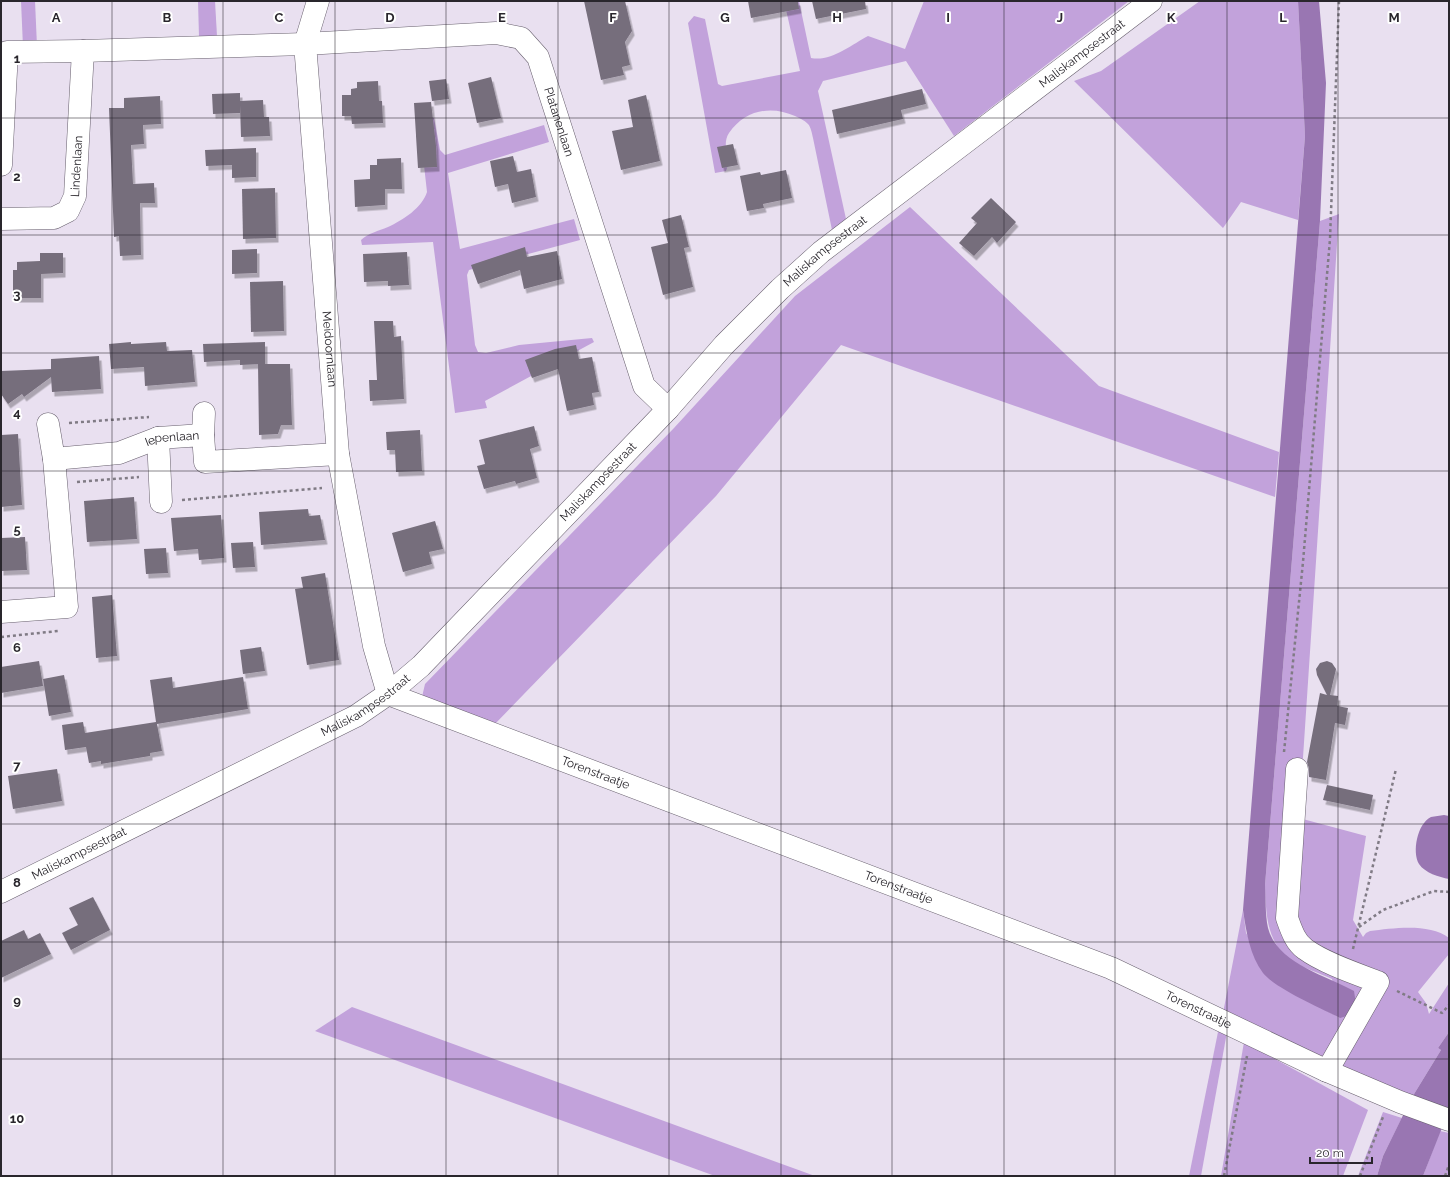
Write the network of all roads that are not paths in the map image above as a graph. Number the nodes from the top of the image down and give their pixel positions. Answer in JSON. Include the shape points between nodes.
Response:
{"nodes":[{"id":1,"x":318,"y":1,"type":"edge"},
{"id":2,"x":1151,"y":1,"type":"edge"},
{"id":3,"x":304,"y":44,"type":"junction"},
{"id":4,"x":83,"y":52,"type":"junction"},
{"id":5,"x":1,"y":165,"type":"edge"},
{"id":6,"x":1,"y":219,"type":"edge"},
{"id":7,"x":668,"y":409,"type":"junction"},
{"id":8,"x":204,"y":413,"type":"dead end"},
{"id":9,"x":48,"y":424,"type":"road end"},
{"id":10,"x":204,"y":435,"type":"junction"},
{"id":11,"x":158,"y":438,"type":"junction"},
{"id":12,"x":338,"y":454,"type":"junction"},
{"id":13,"x":54,"y":459,"type":"junction"},
{"id":14,"x":161,"y":502,"type":"road end"},
{"id":15,"x":1,"y":612,"type":"edge"},
{"id":16,"x":388,"y":694,"type":"junction"},
{"id":17,"x":1290,"y":762,"type":"road end"},
{"id":18,"x":1,"y":892,"type":"edge"},
{"id":19,"x":1327,"y":1071,"type":"junction"},
{"id":20,"x":1449,"y":1120,"type":"edge"}],
"edges":[{"from":1,"to":3,"type":"street","name":"Meidoornlaan"},
{"from":2,"to":7,"type":"street","name":"Maliskampsestraat","via":[[821,252],[724,345]]},
{"from":3,"to":4,"type":"street"},
{"from":3,"to":7,"type":"street","name":"Platanenlaan","via":[[496,33],[521,38],[538,57],[644,386]]},
{"from":3,"to":12,"type":"street","name":"Meidoornlaan"},
{"from":4,"to":5,"type":"street","via":[[7,52]]},
{"from":4,"to":6,"type":"street","name":"Lindenlaan","via":[[75,196],[68,211],[54,218]]},
{"from":7,"to":16,"type":"street","name":"Maliskampsestraat","via":[[421,666]]},
{"from":8,"to":10,"type":"street"},
{"from":9,"to":13,"type":"street"},
{"from":10,"to":11,"type":"street","name":"Iepenlaan"},
{"from":10,"to":12,"type":"street","name":"Iepenlaan","via":[[205,462]]},
{"from":11,"to":13,"type":"street","name":"Iepenlaan","via":[[119,454]]},
{"from":11,"to":14,"type":"street"},
{"from":12,"to":16,"type":"street","name":"Meidoornlaan","via":[[374,646]]},
{"from":13,"to":15,"type":"street","via":[[67,607]]},
{"from":16,"to":18,"type":"street","name":"Maliskampsestraat","via":[[356,716]]},
{"from":16,"to":19,"type":"street","name":"Torenstraatje","via":[[1111,968]]},
{"from":17,"to":19,"type":"street","via":[[1287,918],[1292,933],[1305,949],[1348,971],[1378,982]]},
{"from":19,"to":20,"type":"street","name":"Torenstraatje"}]}
